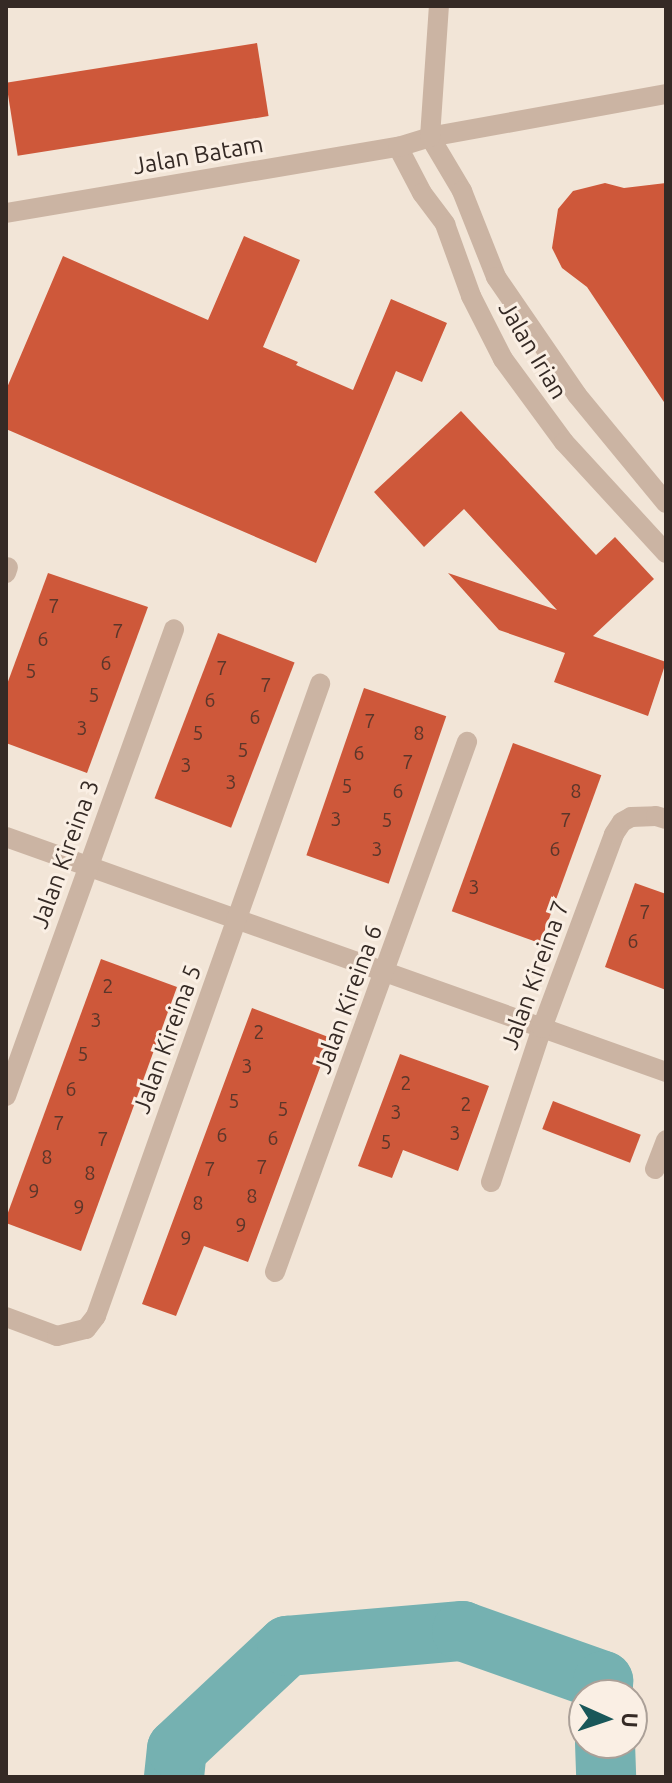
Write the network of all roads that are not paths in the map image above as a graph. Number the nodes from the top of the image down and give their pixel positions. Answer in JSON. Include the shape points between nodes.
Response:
{"nodes":[{"id":1,"x":439,"y":6,"type":"edge"},
{"id":2,"x":666,"y":94,"type":"edge"},
{"id":3,"x":430,"y":137,"type":"junction"},
{"id":4,"x":398,"y":147,"type":"junction"},
{"id":5,"x":6,"y":213,"type":"edge"},
{"id":6,"x":666,"y":503,"type":"edge"},
{"id":7,"x":663,"y":545,"type":"edge"},
{"id":8,"x":174,"y":629,"type":"dead end"},
{"id":9,"x":320,"y":684,"type":"dead end"},
{"id":10,"x":467,"y":742,"type":"dead end"},
{"id":11,"x":661,"y":818,"type":"edge"},
{"id":12,"x":6,"y":837,"type":"edge"},
{"id":13,"x":88,"y":867,"type":"junction"},
{"id":14,"x":238,"y":917,"type":"junction"},
{"id":15,"x":386,"y":972,"type":"junction"},
{"id":16,"x":542,"y":1028,"type":"junction"},
{"id":17,"x":666,"y":1072,"type":"edge"},
{"id":18,"x":6,"y":1096,"type":"edge"},
{"id":19,"x":666,"y":1140,"type":"edge"},
{"id":20,"x":655,"y":1169,"type":"dead end"},
{"id":21,"x":491,"y":1182,"type":"dead end"},
{"id":22,"x":275,"y":1272,"type":"dead end"},
{"id":23,"x":6,"y":1317,"type":"edge"}],
"edges":[{"from":1,"to":3,"type":"street"},
{"from":2,"to":3,"type":"street","name":"Jalan Batam"},
{"from":3,"to":4,"type":"street","name":"Jalan Batam"},
{"from":3,"to":6,"type":"street","name":"Jalan Irian","via":[[462,191],[496,277],[577,395]]},
{"from":4,"to":5,"type":"street","name":"Jalan Batam"},
{"from":4,"to":7,"type":"street","name":"Jalan Irian","via":[[445,224],[471,296],[503,359],[564,442]]},
{"from":8,"to":13,"type":"street","name":"Jalan Kireina 3"},
{"from":9,"to":14,"type":"street","name":"Jalan Kireina 5"},
{"from":10,"to":15,"type":"street","name":"Jalan Kireina 6"},
{"from":11,"to":16,"type":"street","name":"Jalan Kireina 7","via":[[631,817],[614,834]]},
{"from":12,"to":13,"type":"street"},
{"from":13,"to":14,"type":"street"},
{"from":13,"to":18,"type":"street","name":"Jalan Kireina 3"},
{"from":14,"to":15,"type":"street"},
{"from":14,"to":23,"type":"street","name":"Jalan Kireina 5","via":[[96,1316],[86,1329],[57,1336]]},
{"from":15,"to":16,"type":"street"},
{"from":15,"to":22,"type":"street","name":"Jalan Kireina 6"},
{"from":16,"to":17,"type":"street"},
{"from":16,"to":21,"type":"street","name":"Jalan Kireina 7"},
{"from":19,"to":20,"type":"street"}]}
